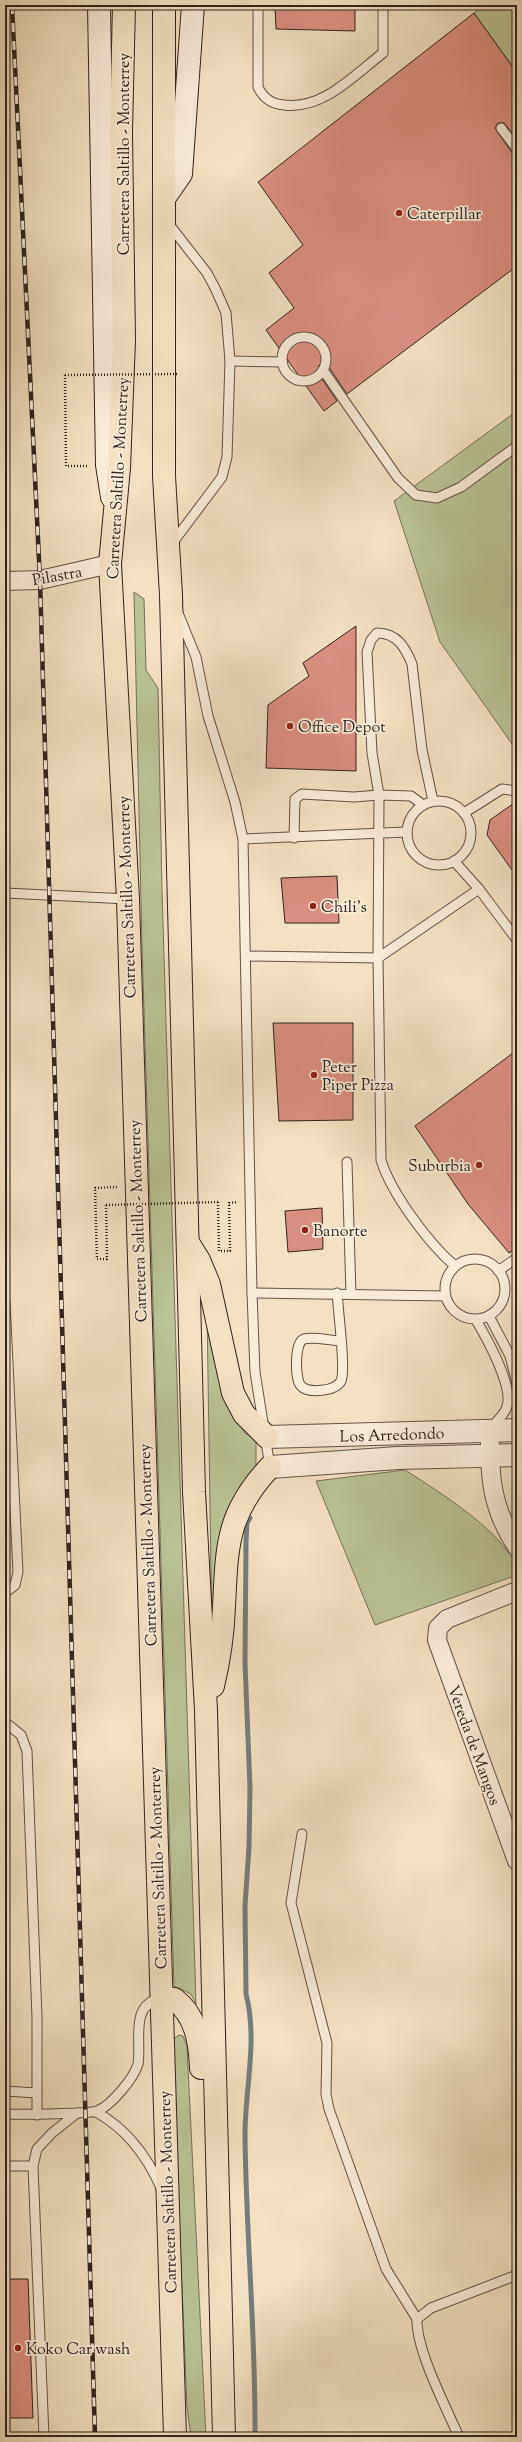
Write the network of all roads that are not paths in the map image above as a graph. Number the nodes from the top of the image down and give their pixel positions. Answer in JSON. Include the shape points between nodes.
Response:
{"nodes":[{"id":1,"x":99,"y":5,"type":"edge"},
{"id":2,"x":124,"y":5,"type":"edge"},
{"id":3,"x":164,"y":5,"type":"edge"},
{"id":4,"x":193,"y":5,"type":"edge"},
{"id":5,"x":258,"y":5,"type":"edge"},
{"id":6,"x":383,"y":5,"type":"edge"},
{"id":7,"x":501,"y":128,"type":"dead end"},
{"id":8,"x":517,"y":150,"type":"edge"},
{"id":9,"x":164,"y":197,"type":"junction"},
{"id":10,"x":165,"y":219,"type":"junction"},
{"id":11,"x":230,"y":361,"type":"junction"},
{"id":12,"x":282,"y":362,"type":"junction"},
{"id":13,"x":323,"y":370,"type":"junction"},
{"id":14,"x":517,"y":446,"type":"edge"},
{"id":15,"x":115,"y":512,"type":"junction"},
{"id":16,"x":168,"y":549,"type":"junction"},
{"id":17,"x":110,"y":564,"type":"junction"},
{"id":18,"x":5,"y":581,"type":"edge"},
{"id":19,"x":171,"y":595,"type":"junction"},
{"id":20,"x":517,"y":791,"type":"edge"},
{"id":21,"x":379,"y":795,"type":"junction"},
{"id":22,"x":433,"y":801,"type":"junction"},
{"id":23,"x":423,"y":804,"type":"junction"},
{"id":24,"x":464,"y":812,"type":"junction"},
{"id":25,"x":407,"y":832,"type":"junction"},
{"id":26,"x":378,"y":834,"type":"junction"},
{"id":27,"x":294,"y":838,"type":"junction"},
{"id":28,"x":243,"y":839,"type":"junction"},
{"id":29,"x":454,"y":860,"type":"junction"},
{"id":30,"x":479,"y":889,"type":"junction"},
{"id":31,"x":5,"y":893,"type":"edge"},
{"id":32,"x":128,"y":899,"type":"junction"},
{"id":33,"x":517,"y":940,"type":"edge"},
{"id":34,"x":247,"y":956,"type":"junction"},
{"id":35,"x":378,"y":958,"type":"junction"},
{"id":36,"x":347,"y":1162,"type":"dead end"},
{"id":37,"x":187,"y":1241,"type":"junction"},
{"id":38,"x":517,"y":1258,"type":"edge"},
{"id":39,"x":454,"y":1266,"type":"junction"},
{"id":40,"x":498,"y":1271,"type":"junction"},
{"id":41,"x":337,"y":1293,"type":"junction"},
{"id":42,"x":252,"y":1294,"type":"junction"},
{"id":43,"x":351,"y":1294,"type":"junction"},
{"id":44,"x":445,"y":1296,"type":"junction"},
{"id":45,"x":5,"y":1301,"type":"edge"},
{"id":46,"x":490,"y":1316,"type":"junction"},
{"id":47,"x":476,"y":1320,"type":"junction"},
{"id":48,"x":341,"y":1341,"type":"junction"},
{"id":49,"x":517,"y":1382,"type":"edge"},
{"id":50,"x":7,"y":1406,"type":"edge"},
{"id":51,"x":490,"y":1430,"type":"junction"},
{"id":52,"x":517,"y":1430,"type":"edge"},
{"id":53,"x":267,"y":1437,"type":"junction"},
{"id":54,"x":489,"y":1455,"type":"junction"},
{"id":55,"x":517,"y":1455,"type":"edge"},
{"id":56,"x":270,"y":1467,"type":"junction"},
{"id":57,"x":517,"y":1547,"type":"edge"},
{"id":58,"x":517,"y":1591,"type":"edge"},
{"id":59,"x":5,"y":1593,"type":"edge"},
{"id":60,"x":206,"y":1710,"type":"junction"},
{"id":61,"x":5,"y":1722,"type":"edge"},
{"id":62,"x":302,"y":1834,"type":"dead end"},
{"id":63,"x":517,"y":1861,"type":"edge"},
{"id":64,"x":162,"y":1998,"type":"junction"},
{"id":65,"x":5,"y":2091,"type":"edge"},
{"id":66,"x":37,"y":2093,"type":"junction"},
{"id":67,"x":96,"y":2112,"type":"junction"},
{"id":68,"x":77,"y":2113,"type":"junction"},
{"id":69,"x":5,"y":2114,"type":"edge"},
{"id":70,"x":37,"y":2115,"type":"junction"},
{"id":71,"x":5,"y":2166,"type":"edge"},
{"id":72,"x":33,"y":2166,"type":"junction"},
{"id":73,"x":167,"y":2204,"type":"junction"},
{"id":74,"x":517,"y":2275,"type":"edge"},
{"id":75,"x":220,"y":2286,"type":"junction"},
{"id":76,"x":417,"y":2320,"type":"junction"},
{"id":77,"x":173,"y":2358,"type":"junction"},
{"id":78,"x":44,"y":2437,"type":"edge"},
{"id":79,"x":175,"y":2437,"type":"edge"},
{"id":80,"x":184,"y":2437,"type":"edge"},
{"id":81,"x":224,"y":2437,"type":"edge"},
{"id":82,"x":459,"y":2437,"type":"edge"}],
"edges":[{"from":1,"to":15,"type":"main road","via":[[107,465]]},
{"from":2,"to":15,"type":"main road","name":"Carretera Saltillo - Monterrey","via":[[121,132],[124,340]]},
{"from":3,"to":9,"type":"main road"},
{"from":4,"to":9,"type":"main road","via":[[181,174]]},
{"from":5,"to":6,"type":"lane","via":[[258,87],[261,94],[275,104],[295,106],[318,100],[383,53]]},
{"from":7,"to":8,"type":"lane"},
{"from":9,"to":10,"type":"main road"},
{"from":10,"to":11,"type":"lane","via":[[207,273],[216,290],[226,313]]},
{"from":10,"to":16,"type":"main road","via":[[164,468]]},
{"from":11,"to":12,"type":"lane"},
{"from":11,"to":16,"type":"lane","via":[[228,449],[222,477]]},
{"from":12,"to":13,"type":"lane","via":[[289,376],[304,381],[318,376]]},
{"from":12,"to":13,"type":"lane","via":[[284,347],[290,341],[304,336],[318,342],[326,355]]},
{"from":13,"to":14,"type":"lane","via":[[398,478],[416,495],[437,498],[461,487]]},
{"from":15,"to":17,"type":"main road","name":"Carretera Saltillo - Monterrey"},
{"from":16,"to":19,"type":"main road"},
{"from":17,"to":18,"type":"street","name":"Pilastra","via":[[40,580]]},
{"from":17,"to":32,"type":"main road","name":"Carretera Saltillo - Monterrey"},
{"from":19,"to":28,"type":"lane","via":[[196,657],[208,716],[235,802]]},
{"from":19,"to":37,"type":"main road"},
{"from":20,"to":24,"type":"lane","via":[[502,789]]},
{"from":21,"to":22,"type":"lane","via":[[372,753],[367,652],[371,640],[377,634],[387,633],[400,643],[412,664],[422,750]]},
{"from":21,"to":23,"type":"lane","via":[[411,796]]},
{"from":21,"to":26,"type":"lane"},
{"from":21,"to":27,"type":"lane","via":[[354,797],[302,794],[295,799],[293,807]]},
{"from":22,"to":23,"type":"lane"},
{"from":22,"to":24,"type":"lane","via":[[445,801]]},
{"from":23,"to":25,"type":"lane","via":[[412,816]]},
{"from":24,"to":29,"type":"lane","via":[[469,822],[469,844]]},
{"from":25,"to":26,"type":"lane"},
{"from":25,"to":29,"type":"lane","via":[[412,850],[427,862],[440,864]]},
{"from":26,"to":27,"type":"lane"},
{"from":26,"to":35,"type":"lane"},
{"from":27,"to":28,"type":"lane"},
{"from":28,"to":34,"type":"lane"},
{"from":29,"to":30,"type":"lane"},
{"from":30,"to":33,"type":"lane"},
{"from":30,"to":35,"type":"lane"},
{"from":31,"to":32,"type":"lane"},
{"from":32,"to":64,"type":"main road","name":"Carretera Saltillo - Monterrey"},
{"from":34,"to":35,"type":"lane"},
{"from":34,"to":42,"type":"lane"},
{"from":35,"to":39,"type":"lane","via":[[381,1160],[387,1178],[404,1204],[443,1257]]},
{"from":36,"to":43,"type":"lane"},
{"from":37,"to":53,"type":"main road","via":[[199,1260],[209,1284],[233,1393],[244,1414]]},
{"from":37,"to":60,"type":"main road","via":[[194,1492]]},
{"from":38,"to":40,"type":"lane"},
{"from":39,"to":40,"type":"lane","via":[[463,1261],[482,1260]]},
{"from":39,"to":44,"type":"lane","via":[[448,1275]]},
{"from":40,"to":46,"type":"lane","via":[[505,1287],[504,1295],[496,1311]]},
{"from":41,"to":42,"type":"lane"},
{"from":41,"to":43,"type":"lane"},
{"from":41,"to":48,"type":"lane"},
{"from":42,"to":53,"type":"lane","via":[[255,1372]]},
{"from":43,"to":44,"type":"lane"},
{"from":44,"to":47,"type":"lane","via":[[456,1314]]},
{"from":45,"to":50,"type":"lane"},
{"from":46,"to":47,"type":"lane"},
{"from":46,"to":49,"type":"lane","via":[[510,1356]]},
{"from":47,"to":51,"type":"lane","via":[[499,1363],[507,1397],[507,1408]]},
{"from":48,"to":48,"type":"lane","via":[[342,1380],[337,1386],[329,1389],[302,1387],[298,1381],[299,1343],[304,1339]]},
{"from":50,"to":59,"type":"lane","via":[[18,1572],[15,1585]]},
{"from":51,"to":52,"type":"main road","name":"Los Arredondo"},
{"from":51,"to":53,"type":"main road","name":"Los Arredondo"},
{"from":51,"to":54,"type":"street"},
{"from":53,"to":56,"type":"lane"},
{"from":54,"to":55,"type":"main road","name":"Los Arredondo"},
{"from":54,"to":56,"type":"main road","name":"Los Arredondo"},
{"from":54,"to":57,"type":"street","via":[[491,1489],[499,1516]]},
{"from":56,"to":60,"type":"main road","via":[[258,1479],[242,1503],[228,1540],[224,1609],[216,1672]]},
{"from":58,"to":63,"type":"street","name":"Vereda de Mangos","via":[[448,1619],[438,1628],[437,1640]]},
{"from":60,"to":75,"type":"main road"},
{"from":61,"to":66,"type":"lane","via":[[21,1735],[27,1751],[37,2010]]},
{"from":62,"to":76,"type":"lane","via":[[291,1903],[327,2043],[326,2094],[329,2109],[386,2269]]},
{"from":64,"to":67,"type":"lane","via":[[154,2000],[141,2013],[138,2064],[129,2080],[116,2096]]},
{"from":64,"to":73,"type":"main road","name":"Carretera Saltillo - Monterrey"},
{"from":64,"to":75,"type":"main road","via":[[174,1998],[187,2011],[200,2046],[206,2206]]},
{"from":65,"to":66,"type":"lane"},
{"from":66,"to":70,"type":"lane"},
{"from":67,"to":68,"type":"lane"},
{"from":67,"to":73,"type":"lane","via":[[114,2122],[139,2149],[154,2173]]},
{"from":68,"to":70,"type":"lane"},
{"from":68,"to":72,"type":"lane","via":[[37,2149]]},
{"from":69,"to":70,"type":"lane"},
{"from":71,"to":72,"type":"lane"},
{"from":72,"to":78,"type":"lane"},
{"from":73,"to":77,"type":"main road","name":"Carretera Saltillo - Monterrey"},
{"from":74,"to":76,"type":"lane","via":[[431,2308]]},
{"from":75,"to":81,"type":"main road"},
{"from":76,"to":82,"type":"lane","via":[[426,2358]]},
{"from":77,"to":79,"type":"main road","name":"Carretera Saltillo - Monterrey"},
{"from":77,"to":80,"type":"main road"}]}
